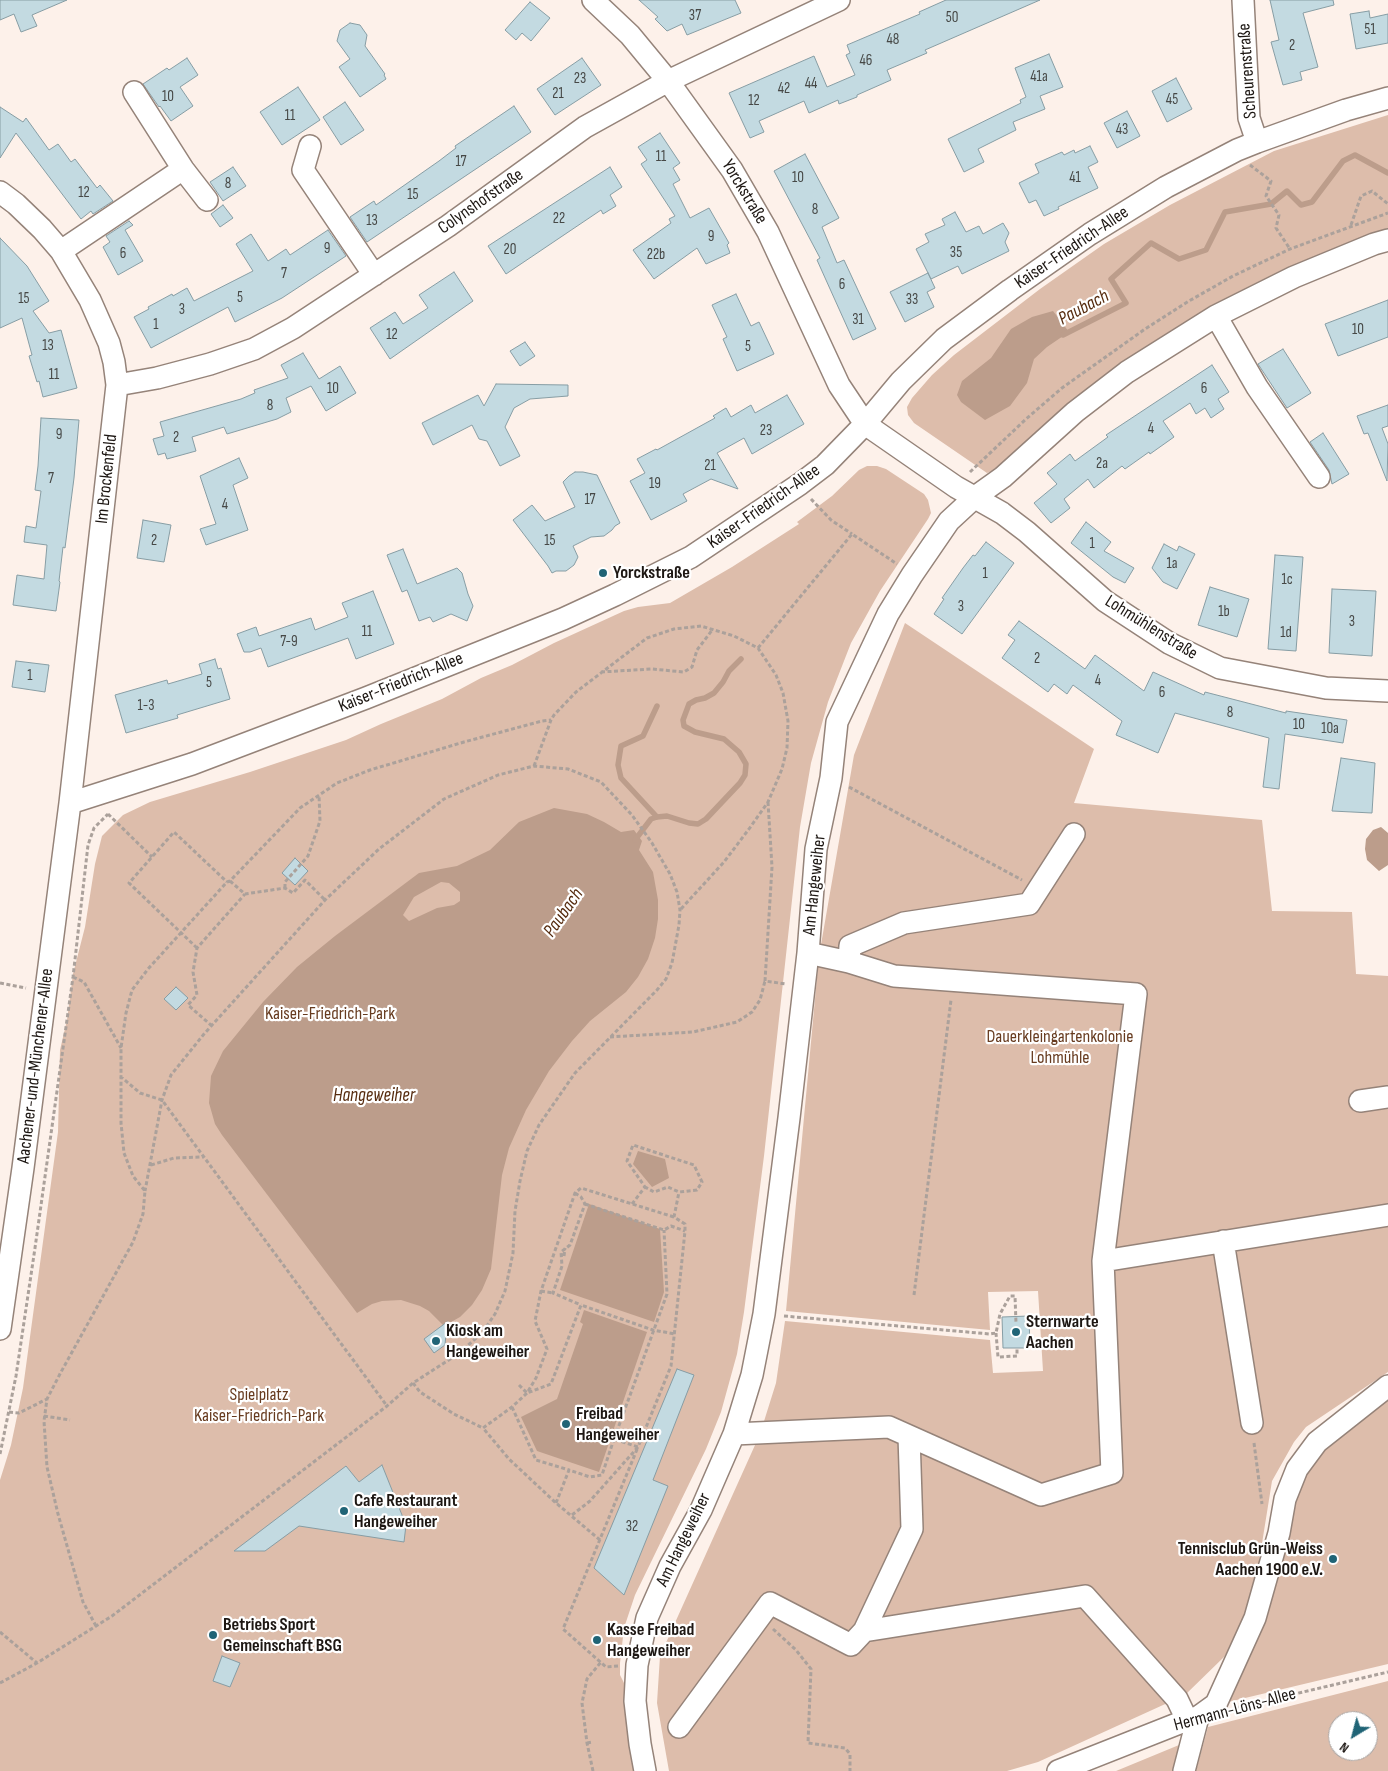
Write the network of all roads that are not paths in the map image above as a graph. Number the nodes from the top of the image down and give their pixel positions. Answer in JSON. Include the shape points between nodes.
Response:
{"nodes":[{"id":1,"x":593,"y":0,"type":"edge"},
{"id":2,"x":839,"y":0,"type":"edge"},
{"id":3,"x":1243,"y":0,"type":"edge"},
{"id":4,"x":668,"y":81,"type":"junction"},
{"id":5,"x":134,"y":92,"type":"dead end"},
{"id":6,"x":1388,"y":98,"type":"edge"},
{"id":7,"x":1257,"y":142,"type":"junction"},
{"id":8,"x":310,"y":146,"type":"dead end"},
{"id":9,"x":183,"y":169,"type":"junction"},
{"id":10,"x":0,"y":192,"type":"edge"},
{"id":11,"x":207,"y":200,"type":"dead end"},
{"id":12,"x":1388,"y":240,"type":"edge"},
{"id":13,"x":61,"y":251,"type":"junction"},
{"id":14,"x":374,"y":276,"type":"junction"},
{"id":15,"x":1216,"y":316,"type":"junction"},
{"id":16,"x":117,"y":385,"type":"junction"},
{"id":17,"x":865,"y":424,"type":"junction"},
{"id":18,"x":1319,"y":478,"type":"dead end"},
{"id":19,"x":975,"y":497,"type":"junction"},
{"id":20,"x":1388,"y":691,"type":"edge"},
{"id":21,"x":70,"y":803,"type":"junction"},
{"id":22,"x":1074,"y":834,"type":"dead end"},
{"id":23,"x":808,"y":953,"type":"junction"},
{"id":24,"x":849,"y":962,"type":"junction"},
{"id":25,"x":1388,"y":1097,"type":"edge"},
{"id":26,"x":1360,"y":1101,"type":"dead end"},
{"id":27,"x":1388,"y":1215,"type":"edge"},
{"id":28,"x":1223,"y":1241,"type":"junction"},
{"id":29,"x":1103,"y":1261,"type":"junction"},
{"id":30,"x":0,"y":1329,"type":"edge"},
{"id":31,"x":1388,"y":1386,"type":"edge"},
{"id":32,"x":1252,"y":1423,"type":"road end"},
{"id":33,"x":734,"y":1434,"type":"junction"},
{"id":34,"x":909,"y":1436,"type":"junction"},
{"id":35,"x":864,"y":1631,"type":"junction"},
{"id":36,"x":1192,"y":1719,"type":"junction"},
{"id":37,"x":680,"y":1727,"type":"dead end"},
{"id":38,"x":645,"y":1771,"type":"edge"},
{"id":39,"x":1058,"y":1771,"type":"edge"},
{"id":40,"x":1184,"y":1771,"type":"edge"}],
"edges":[{"from":1,"to":4,"type":"street","name":"Yorckstraße","via":[[630,35]]},
{"from":2,"to":4,"type":"street","name":"Colynshofstraße"},
{"from":3,"to":7,"type":"street","name":"Scheurenstraße","via":[[1248,118]]},
{"from":4,"to":14,"type":"street","name":"Colynshofstraße","via":[[585,127]]},
{"from":4,"to":17,"type":"street","name":"Yorckstraße","via":[[732,170],[768,232],[840,385]]},
{"from":5,"to":9,"type":"street"},
{"from":6,"to":7,"type":"street","name":"Kaiser-Friedrich-Allee"},
{"from":7,"to":17,"type":"street","name":"Kaiser-Friedrich-Allee","via":[[1166,187],[1090,234],[1010,290],[944,339],[901,380]]},
{"from":8,"to":14,"type":"street","via":[[303,170]]},
{"from":9,"to":11,"type":"street"},
{"from":9,"to":13,"type":"street"},
{"from":10,"to":13,"type":"street","name":"Im Brockenfeld","via":[[42,229]]},
{"from":12,"to":15,"type":"street","via":[[1294,277]]},
{"from":13,"to":16,"type":"street","name":"Im Brockenfeld","via":[[90,300],[109,343]]},
{"from":14,"to":16,"type":"street","name":"Colynshofstraße","via":[[254,349],[157,378]]},
{"from":15,"to":18,"type":"street","via":[[1257,387]]},
{"from":15,"to":19,"type":"street","via":[[1120,378]]},
{"from":16,"to":21,"type":"street","name":"Im Brockenfeld"},
{"from":17,"to":19,"type":"street","name":"Yorckstraße"},
{"from":17,"to":21,"type":"street","name":"Kaiser-Friedrich-Allee","via":[[800,484],[691,557],[615,595],[563,619],[220,754]]},
{"from":19,"to":20,"type":"street","name":"Lohmühlenstraße","via":[[1027,532],[1105,601],[1169,644],[1220,668],[1326,688]]},
{"from":19,"to":23,"type":"street","name":"Am Hangeweiher","via":[[949,521],[888,614],[837,722],[831,778],[816,849]]},
{"from":21,"to":30,"type":"street","name":"Aachener-und-Münchener-Allee"},
{"from":22,"to":24,"type":"street","via":[[1029,904],[904,923],[850,946]]},
{"from":23,"to":24,"type":"street"},
{"from":23,"to":33,"type":"street","name":"Am Hangeweiher","via":[[764,1314],[752,1375]]},
{"from":24,"to":29,"type":"street","via":[[894,976],[1136,994]]},
{"from":25,"to":26,"type":"street"},
{"from":27,"to":28,"type":"street"},
{"from":28,"to":29,"type":"street"},
{"from":28,"to":32,"type":"street"},
{"from":29,"to":34,"type":"street","via":[[1112,1472],[1041,1495]]},
{"from":31,"to":36,"type":"street","name":"Hermann-Löns-Allee","via":[[1317,1442],[1297,1469],[1285,1499],[1280,1533],[1255,1618],[1216,1704]]},
{"from":33,"to":34,"type":"street","via":[[889,1427]]},
{"from":33,"to":38,"type":"street","name":"Am Hangeweiher","via":[[701,1510],[670,1566],[647,1618],[636,1665],[635,1701]]},
{"from":34,"to":35,"type":"street","via":[[912,1529]]},
{"from":35,"to":36,"type":"street","via":[[1085,1596]]},
{"from":35,"to":37,"type":"street","via":[[851,1645],[770,1603]]},
{"from":36,"to":39,"type":"street","name":"Hermann-Löns-Allee"},
{"from":36,"to":40,"type":"street"}]}
